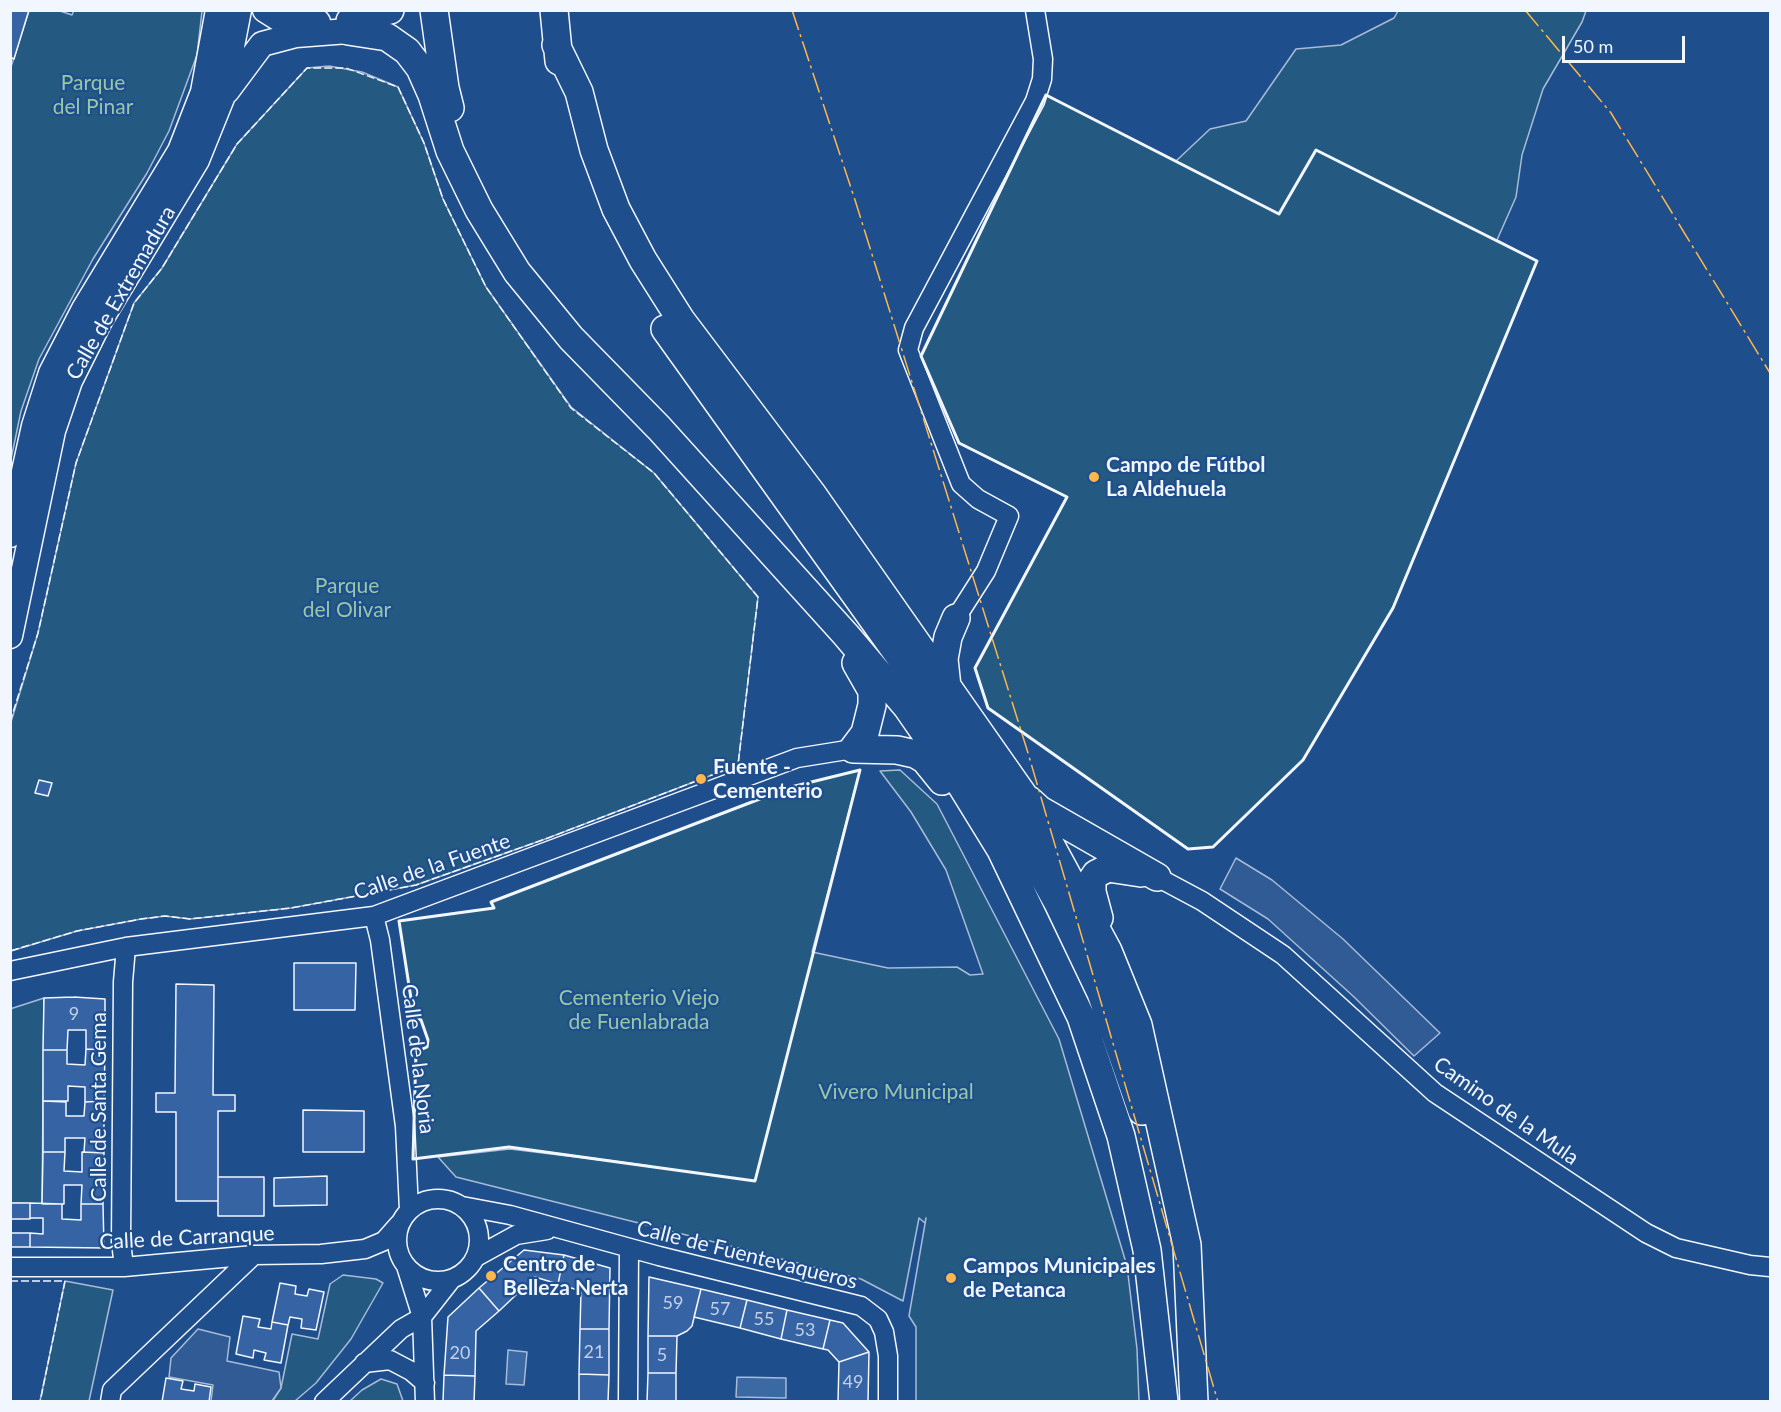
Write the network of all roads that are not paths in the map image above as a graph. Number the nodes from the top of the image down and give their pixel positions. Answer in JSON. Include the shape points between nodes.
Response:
{"nodes":[{"id":1,"x":218,"y":10,"type":"edge"},
{"id":2,"x":239,"y":10,"type":"edge"},
{"id":3,"x":265,"y":10,"type":"edge"},
{"id":4,"x":390,"y":10,"type":"edge"},
{"id":5,"x":434,"y":10,"type":"edge"},
{"id":6,"x":554,"y":10,"type":"edge"},
{"id":7,"x":1035,"y":10,"type":"edge"},
{"id":8,"x":349,"y":26,"type":"junction"},
{"id":9,"x":556,"y":45,"type":"junction"},
{"id":10,"x":222,"y":98,"type":"junction"},
{"id":11,"x":479,"y":210,"type":"junction"},
{"id":12,"x":10,"y":535,"type":"edge"},
{"id":13,"x":824,"y":612,"type":"junction"},
{"id":14,"x":956,"y":618,"type":"junction"},
{"id":15,"x":901,"y":620,"type":"junction"},
{"id":16,"x":10,"y":636,"type":"edge"},
{"id":17,"x":947,"y":687,"type":"junction"},
{"id":18,"x":853,"y":749,"type":"junction"},
{"id":19,"x":1024,"y":796,"type":"junction"},
{"id":20,"x":1001,"y":850,"type":"junction"},
{"id":21,"x":1157,"y":877,"type":"junction"},
{"id":22,"x":374,"y":916,"type":"junction"},
{"id":23,"x":126,"y":947,"type":"junction"},
{"id":24,"x":1108,"y":951,"type":"junction"},
{"id":25,"x":10,"y":970,"type":"edge"},
{"id":26,"x":462,"y":1206,"type":"junction"},
{"id":27,"x":404,"y":1217,"type":"junction"},
{"id":28,"x":555,"y":1229,"type":"junction"},
{"id":29,"x":629,"y":1248,"type":"junction"},
{"id":30,"x":365,"y":1249,"type":"junction"},
{"id":31,"x":254,"y":1256,"type":"junction"},
{"id":32,"x":476,"y":1257,"type":"junction"},
{"id":33,"x":403,"y":1262,"type":"junction"},
{"id":34,"x":10,"y":1267,"type":"edge"},
{"id":35,"x":124,"y":1267,"type":"junction"},
{"id":36,"x":1770,"y":1267,"type":"edge"},
{"id":37,"x":451,"y":1280,"type":"junction"},
{"id":38,"x":422,"y":1317,"type":"junction"},
{"id":39,"x":1189,"y":1327,"type":"junction"},
{"id":40,"x":364,"y":1363,"type":"junction"},
{"id":41,"x":425,"y":1383,"type":"junction"},
{"id":42,"x":110,"y":1401,"type":"edge"},
{"id":43,"x":324,"y":1401,"type":"edge"},
{"id":44,"x":424,"y":1401,"type":"edge"},
{"id":45,"x":628,"y":1401,"type":"edge"},
{"id":46,"x":888,"y":1401,"type":"edge"},
{"id":47,"x":1164,"y":1401,"type":"edge"},
{"id":48,"x":1194,"y":1401,"type":"edge"}],
"edges":[{"from":1,"to":12,"type":"main road","name":"Calle de Extremadura","via":[[204,92],[180,151],[84,309],[51,373],[34,426]]},
{"from":2,"to":10,"type":"main road","name":"Calle de Extremadura"},
{"from":3,"to":8,"type":"main road","via":[[281,20]]},
{"from":4,"to":8,"type":"highway"},
{"from":5,"to":11,"type":"highway","via":[[444,88]]},
{"from":6,"to":9,"type":"highway"},
{"from":7,"to":14,"type":"street","via":[[1043,59],[1035,101],[914,328],[908,350],[961,484],[978,499],[1009,516],[986,571]]},
{"from":8,"to":10,"type":"main road","name":"Calle de Extremadura","via":[[262,44]]},
{"from":8,"to":11,"type":"highway","via":[[387,37],[413,59]]},
{"from":9,"to":15,"type":"highway","via":[[579,92],[594,150],[616,209],[643,260],[681,320]]},
{"from":9,"to":39,"type":"highway","via":[[567,109],[590,184],[624,261],[660,322],[976,766],[1058,903],[1101,993],[1140,1102]]},
{"from":10,"to":16,"type":"main road","name":"Calle de Extremadura","via":[[197,160],[101,319],[70,381],[53,431]]},
{"from":11,"to":13,"type":"highway","via":[[517,272],[571,338],[659,428]]},
{"from":13,"to":18,"type":"highway","via":[[872,692],[865,733]]},
{"from":13,"to":20,"type":"highway","via":[[907,707]]},
{"from":14,"to":15,"type":"highway","via":[[936,629]]},
{"from":14,"to":17,"type":"highway","via":[[944,660]]},
{"from":15,"to":17,"type":"highway"},
{"from":17,"to":19,"type":"highway"},
{"from":18,"to":20,"type":"highway","via":[[897,750],[925,760],[962,811]]},
{"from":18,"to":22,"type":"street","name":"Calle de la Fuente","via":[[796,758]]},
{"from":19,"to":21,"type":"highway","via":[[1040,810]]},
{"from":19,"to":24,"type":"highway"},
{"from":20,"to":47,"type":"highway","via":[[1081,1017],[1121,1136],[1148,1251]]},
{"from":21,"to":24,"type":"highway","via":[[1108,868],[1095,874],[1092,892]]},
{"from":21,"to":36,"type":"street","name":"Camino de la Mula","via":[[1202,901],[1283,956],[1435,1093],[1646,1233],[1676,1248]]},
{"from":22,"to":23,"type":"street","name":"Calle de la Fuente"},
{"from":22,"to":27,"type":"street","name":"Calle de la Noria","via":[[405,1126]]},
{"from":23,"to":25,"type":"street","name":"Calle de la Fuente"},
{"from":23,"to":35,"type":"street","name":"Calle de Santa Gema","via":[[121,1242]]},
{"from":24,"to":39,"type":"highway","via":[[1138,1025],[1164,1136],[1187,1245]]},
{"from":26,"to":27,"type":"street","via":[[440,1198],[427,1200]]},
{"from":26,"to":28,"type":"street","name":"Calle de Fuentevaqueros"},
{"from":26,"to":32,"type":"street","via":[[476,1224]]},
{"from":27,"to":30,"type":"street","name":"Calle de Carranque","via":[[384,1241]]},
{"from":27,"to":33,"type":"street","via":[[396,1242]]},
{"from":28,"to":29,"type":"street","name":"Calle de Fuentevaqueros"},
{"from":28,"to":32,"type":"street","name":"Calle de Fuentevaqueros","via":[[516,1235]]},
{"from":29,"to":45,"type":"street"},
{"from":29,"to":46,"type":"street","name":"Calle de Fuentevaqueros","via":[[861,1306],[878,1319],[884,1332]]},
{"from":30,"to":31,"type":"street","name":"Calle de Carranque"},
{"from":30,"to":33,"type":"street","name":"Calle de Carranque"},
{"from":31,"to":35,"type":"street","name":"Calle de Carranque"},
{"from":31,"to":42,"type":"street","via":[[112,1390]]},
{"from":32,"to":37,"type":"street","via":[[466,1271]]},
{"from":33,"to":37,"type":"street","via":[[418,1277]]},
{"from":33,"to":38,"type":"street"},
{"from":34,"to":35,"type":"street","name":"Calle de Carranque"},
{"from":37,"to":38,"type":"street"},
{"from":38,"to":40,"type":"street","via":[[401,1329]]},
{"from":38,"to":41,"type":"street"},
{"from":39,"to":48,"type":"highway"},
{"from":40,"to":41,"type":"street","via":[[390,1360]]},
{"from":40,"to":43,"type":"street"},
{"from":41,"to":44,"type":"street"}]}
